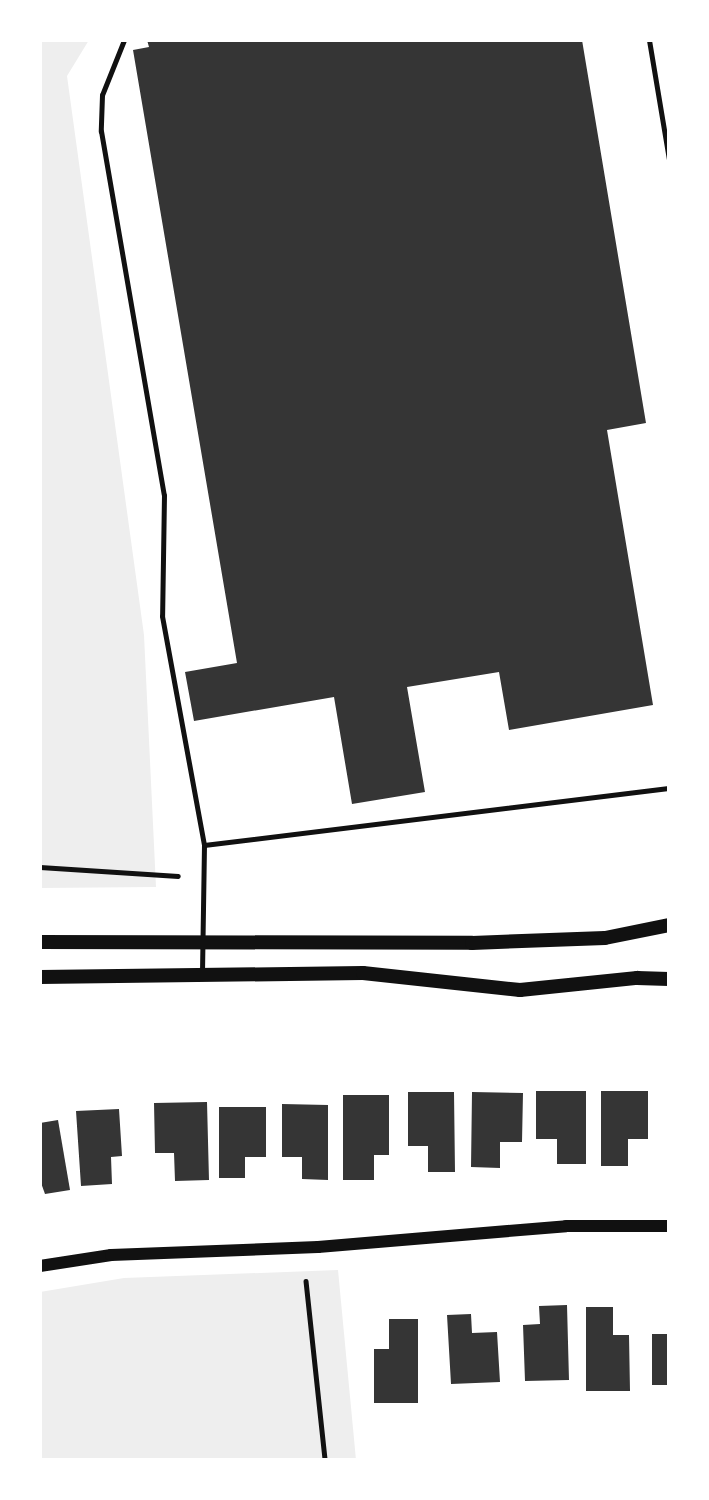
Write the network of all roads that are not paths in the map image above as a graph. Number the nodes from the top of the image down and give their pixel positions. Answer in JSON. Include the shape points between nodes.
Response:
{"nodes":[{"id":1,"x":124,"y":40,"type":"edge"},
{"id":2,"x":649,"y":40,"type":"edge"},
{"id":3,"x":669,"y":159,"type":"edge"},
{"id":4,"x":669,"y":788,"type":"edge"},
{"id":5,"x":204,"y":845,"type":"junction"},
{"id":6,"x":669,"y":925,"type":"edge"},
{"id":7,"x":40,"y":942,"type":"edge"},
{"id":8,"x":202,"y":942,"type":"junction"},
{"id":9,"x":202,"y":974,"type":"junction"},
{"id":10,"x":40,"y":977,"type":"edge"},
{"id":11,"x":669,"y":979,"type":"edge"},
{"id":12,"x":669,"y":1226,"type":"edge"},
{"id":13,"x":40,"y":1266,"type":"edge"}],
"edges":[{"from":1,"to":5,"type":"lane","via":[[102,95],[101,131],[164,495],[162,616]]},
{"from":2,"to":3,"type":"lane"},
{"from":4,"to":5,"type":"lane"},
{"from":5,"to":8,"type":"lane"},
{"from":6,"to":8,"type":"main road","via":[[605,938]]},
{"from":7,"to":8,"type":"main road"},
{"from":8,"to":9,"type":"lane"},
{"from":9,"to":10,"type":"main road"},
{"from":9,"to":11,"type":"main road","via":[[363,973],[520,990]]},
{"from":12,"to":13,"type":"street","via":[[566,1226],[318,1247],[111,1255]]}]}
